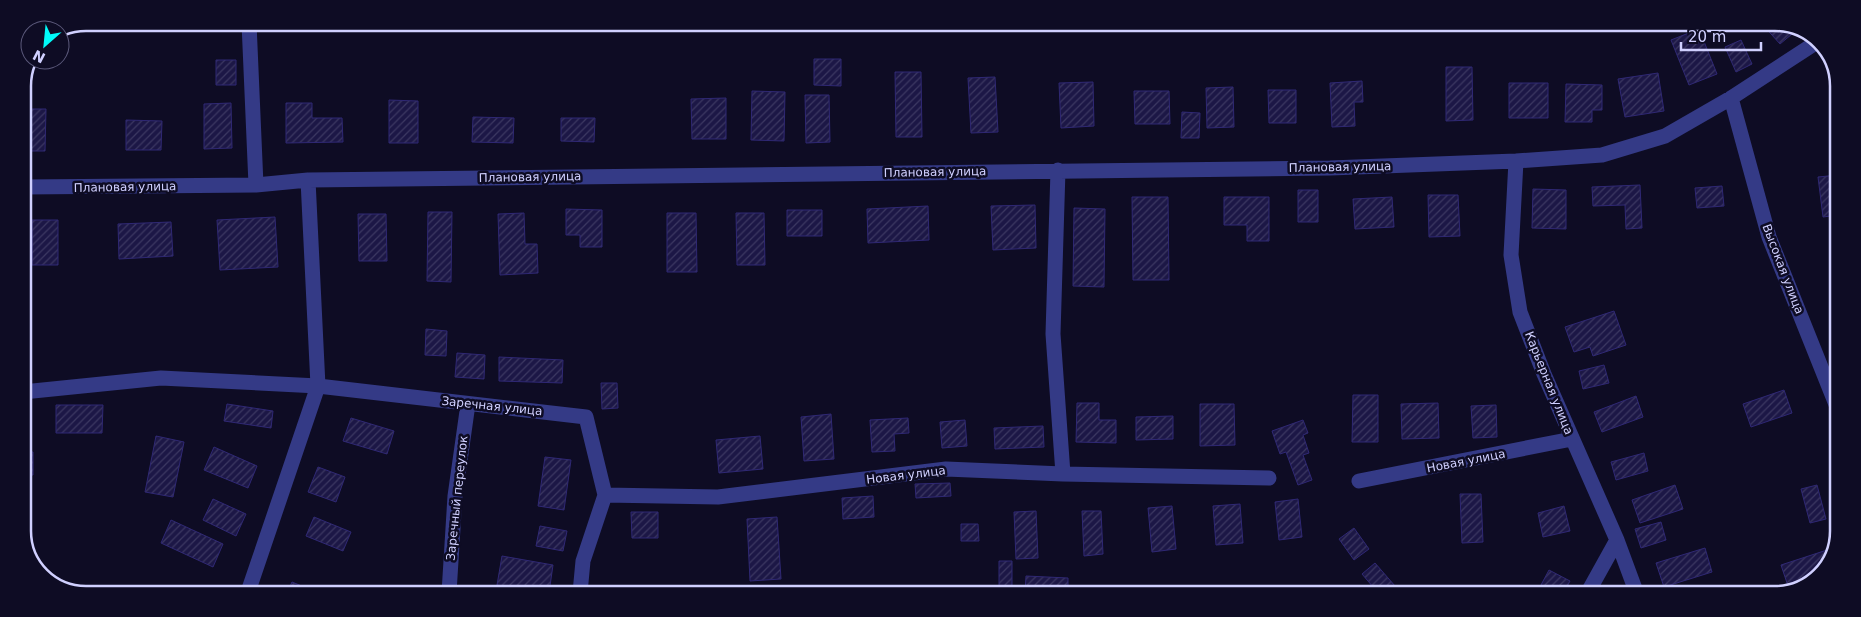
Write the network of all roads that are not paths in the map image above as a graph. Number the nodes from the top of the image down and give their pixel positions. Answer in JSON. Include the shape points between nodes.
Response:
{"nodes":[{"id":1,"x":249,"y":31,"type":"edge"},
{"id":2,"x":1812,"y":46,"type":"edge"},
{"id":3,"x":1731,"y":98,"type":"junction"},
{"id":4,"x":1516,"y":161,"type":"junction"},
{"id":5,"x":1058,"y":170,"type":"junction"},
{"id":6,"x":308,"y":180,"type":"junction"},
{"id":7,"x":256,"y":185,"type":"junction"},
{"id":8,"x":31,"y":187,"type":"edge"},
{"id":9,"x":318,"y":386,"type":"junction"},
{"id":10,"x":1830,"y":390,"type":"edge"},
{"id":11,"x":31,"y":391,"type":"edge"},
{"id":12,"x":468,"y":404,"type":"junction"},
{"id":13,"x":1572,"y":439,"type":"junction"},
{"id":14,"x":1063,"y":474,"type":"junction"},
{"id":15,"x":1269,"y":478,"type":"dead end"},
{"id":16,"x":1359,"y":481,"type":"dead end"},
{"id":17,"x":605,"y":495,"type":"junction"},
{"id":18,"x":1617,"y":540,"type":"junction"},
{"id":19,"x":250,"y":586,"type":"edge"},
{"id":20,"x":449,"y":586,"type":"edge"},
{"id":21,"x":581,"y":586,"type":"edge"},
{"id":22,"x":1591,"y":586,"type":"edge"},
{"id":23,"x":1634,"y":586,"type":"edge"}],
"edges":[{"from":1,"to":7,"type":"street"},
{"from":2,"to":3,"type":"street","name":"Плановая улица"},
{"from":3,"to":4,"type":"street","name":"Плановая улица","via":[[1665,136],[1602,155]]},
{"from":3,"to":10,"type":"street","name":"Высокая улица","via":[[1769,238]]},
{"from":4,"to":5,"type":"street","name":"Плановая улица","via":[[1330,168]]},
{"from":4,"to":13,"type":"street","name":"Карьерная улица","via":[[1511,255],[1520,312]]},
{"from":5,"to":6,"type":"street","name":"Плановая улица"},
{"from":5,"to":14,"type":"street","via":[[1053,334]]},
{"from":6,"to":7,"type":"street","name":"Плановая улица"},
{"from":6,"to":9,"type":"street"},
{"from":7,"to":8,"type":"street","name":"Плановая улица"},
{"from":9,"to":11,"type":"street","name":"Заречная улица","via":[[161,378]]},
{"from":9,"to":12,"type":"street","name":"Заречная улица"},
{"from":9,"to":19,"type":"street"},
{"from":12,"to":17,"type":"street","name":"Заречная улица","via":[[586,417]]},
{"from":12,"to":20,"type":"street","name":"Заречный переулок","via":[[455,496]]},
{"from":13,"to":16,"type":"street","name":"Новая улица"},
{"from":13,"to":18,"type":"street","name":"Карьерная улица"},
{"from":14,"to":15,"type":"street","name":"Новая улица"},
{"from":14,"to":17,"type":"street","name":"Новая улица","via":[[946,469],[718,497]]},
{"from":17,"to":21,"type":"street","via":[[583,561]]},
{"from":18,"to":22,"type":"street"},
{"from":18,"to":23,"type":"street","name":"Карьерная улица"}]}
